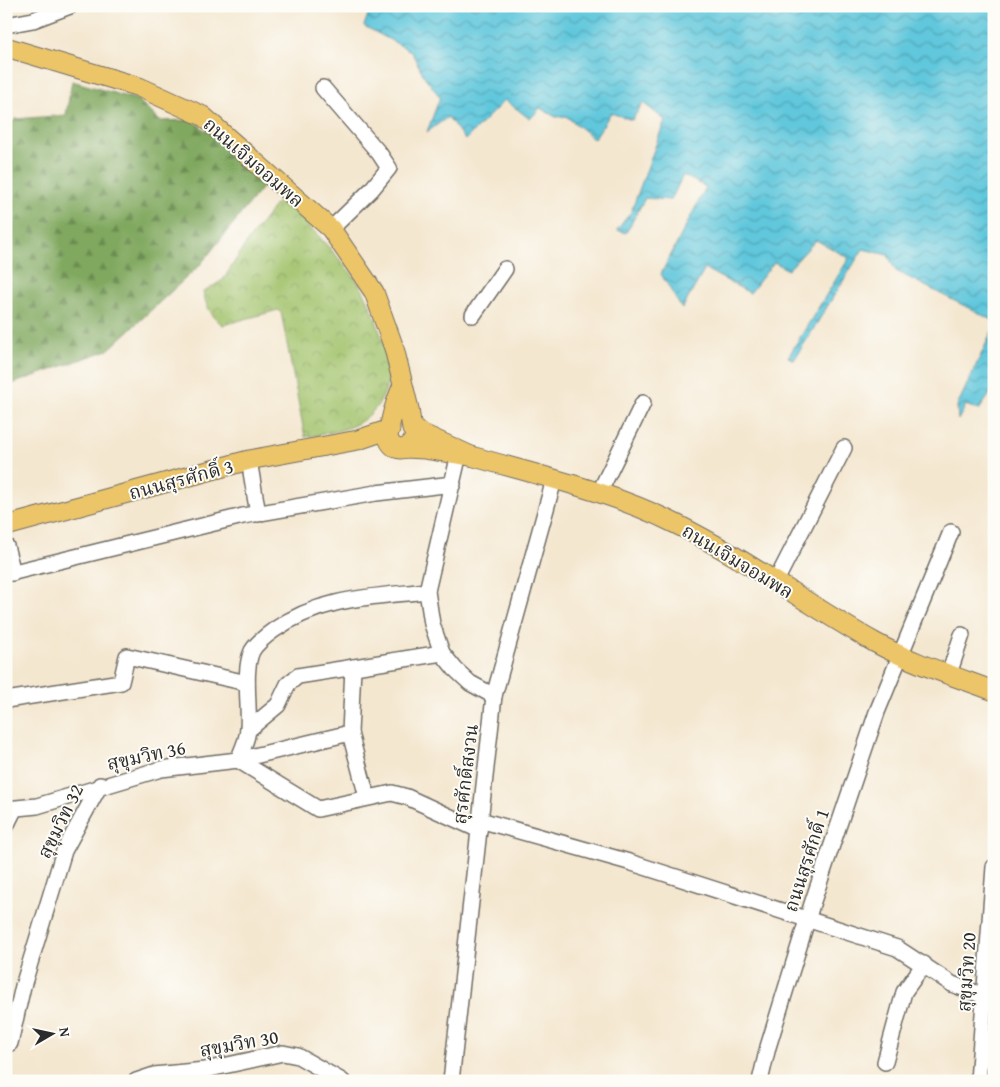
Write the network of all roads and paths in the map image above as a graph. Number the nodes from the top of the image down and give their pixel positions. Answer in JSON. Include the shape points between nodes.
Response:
{"nodes":[{"id":1,"x":70,"y":6,"type":"edge"},
{"id":2,"x":6,"y":25,"type":"edge"},
{"id":3,"x":6,"y":47,"type":"edge"},
{"id":4,"x":323,"y":88,"type":"dead end"},
{"id":5,"x":331,"y":229,"type":"junction"},
{"id":6,"x":505,"y":269,"type":"dead end"},
{"id":7,"x":474,"y":315,"type":"dead end"},
{"id":8,"x":402,"y":387,"type":"junction"},
{"id":9,"x":643,"y":403,"type":"dead end"},
{"id":10,"x":408,"y":407,"type":"junction"},
{"id":11,"x":391,"y":428,"type":"junction"},
{"id":12,"x":412,"y":429,"type":"junction"},
{"id":13,"x":435,"y":438,"type":"junction"},
{"id":14,"x":358,"y":440,"type":"junction"},
{"id":15,"x":399,"y":448,"type":"junction"},
{"id":16,"x":844,"y":448,"type":"dead end"},
{"id":17,"x":465,"y":455,"type":"junction"},
{"id":18,"x":249,"y":460,"type":"junction"},
{"id":19,"x":554,"y":480,"type":"junction"},
{"id":20,"x":453,"y":484,"type":"junction"},
{"id":21,"x":600,"y":491,"type":"junction"},
{"id":22,"x":258,"y":514,"type":"junction"},
{"id":23,"x":6,"y":526,"type":"edge"},
{"id":24,"x":951,"y":532,"type":"dead end"},
{"id":25,"x":6,"y":546,"type":"edge"},
{"id":26,"x":10,"y":573,"type":"edge"},
{"id":27,"x":775,"y":583,"type":"junction"},
{"id":28,"x":427,"y":592,"type":"junction"},
{"id":29,"x":962,"y":635,"type":"dead end"},
{"id":30,"x":442,"y":653,"type":"junction"},
{"id":31,"x":899,"y":654,"type":"junction"},
{"id":32,"x":353,"y":667,"type":"junction"},
{"id":33,"x":949,"y":674,"type":"junction"},
{"id":34,"x":247,"y":682,"type":"junction"},
{"id":35,"x":994,"y":691,"type":"edge"},
{"id":36,"x":494,"y":696,"type":"junction"},
{"id":37,"x":6,"y":700,"type":"edge"},
{"id":38,"x":248,"y":730,"type":"junction"},
{"id":39,"x":350,"y":733,"type":"junction"},
{"id":40,"x":238,"y":760,"type":"junction"},
{"id":41,"x":100,"y":786,"type":"junction"},
{"id":42,"x":367,"y":797,"type":"junction"},
{"id":43,"x":10,"y":810,"type":"edge"},
{"id":44,"x":479,"y":825,"type":"junction"},
{"id":45,"x":6,"y":826,"type":"edge"},
{"id":46,"x":994,"y":867,"type":"edge"},
{"id":47,"x":808,"y":918,"type":"junction"},
{"id":48,"x":924,"y":964,"type":"junction"},
{"id":49,"x":984,"y":996,"type":"junction"},
{"id":50,"x":6,"y":1045,"type":"edge"},
{"id":51,"x":885,"y":1062,"type":"dead end"},
{"id":52,"x":136,"y":1081,"type":"edge"},
{"id":53,"x":342,"y":1081,"type":"edge"},
{"id":54,"x":451,"y":1081,"type":"edge"},
{"id":55,"x":760,"y":1081,"type":"edge"},
{"id":56,"x":978,"y":1081,"type":"edge"}],
"edges":[{"from":1,"to":2,"type":"street","via":[[33,20]]},
{"from":3,"to":5,"type":"main road","name":"ถนนเจิมจอมพล","via":[[139,87],[203,116]]},
{"from":4,"to":5,"type":"street","via":[[389,168]]},
{"from":5,"to":8,"type":"main road","name":"ถนนเจิมจอมพล","via":[[374,292],[394,348]]},
{"from":6,"to":7,"type":"street"},
{"from":8,"to":10,"type":"main road","name":"ถนนเจิมจอมพล"},
{"from":8,"to":11,"type":"main road","via":[[393,410]]},
{"from":9,"to":21,"type":"street"},
{"from":10,"to":12,"type":"main road","name":"ถนนเจิมจอมพล"},
{"from":10,"to":13,"type":"main road"},
{"from":11,"to":12,"type":"main road","via":[[401,423]]},
{"from":11,"to":14,"type":"main road","name":"ถนนสุรศักดิ์ 3"},
{"from":11,"to":15,"type":"main road","via":[[388,437]]},
{"from":12,"to":13,"type":"main road","name":"ถนนเจิมจอมพล"},
{"from":12,"to":15,"type":"main road","via":[[413,442]]},
{"from":13,"to":17,"type":"main road","name":"ถนนเจิมจอมพล"},
{"from":14,"to":15,"type":"main road","name":"ถนนสุรศักดิ์ 3"},
{"from":14,"to":18,"type":"main road","name":"ถนนสุรศักดิ์ 3"},
{"from":15,"to":17,"type":"main road","name":"ถนนเจิมจอมพล"},
{"from":16,"to":27,"type":"street"},
{"from":17,"to":19,"type":"main road","name":"ถนนเจิมจอมพล"},
{"from":17,"to":20,"type":"street"},
{"from":18,"to":22,"type":"street"},
{"from":18,"to":23,"type":"main road","name":"ถนนสุรศักดิ์ 3"},
{"from":19,"to":21,"type":"main road","name":"ถนนเจิมจอมพล"},
{"from":19,"to":36,"type":"street","name":"สุรศักดิ์สงวน"},
{"from":20,"to":22,"type":"street","via":[[376,493]]},
{"from":20,"to":28,"type":"street"},
{"from":21,"to":27,"type":"main road","name":"ถนนเจิมจอมพล","via":[[677,524]]},
{"from":22,"to":26,"type":"street"},
{"from":24,"to":31,"type":"street","name":"ถนนสุรศักดิ์ 1"},
{"from":25,"to":26,"type":"street"},
{"from":27,"to":31,"type":"main road","name":"ถนนเจิมจอมพล"},
{"from":28,"to":30,"type":"street","via":[[432,624]]},
{"from":28,"to":34,"type":"street","via":[[354,599],[320,606],[290,618],[267,634],[252,652]]},
{"from":29,"to":33,"type":"street"},
{"from":30,"to":32,"type":"street"},
{"from":30,"to":36,"type":"street","via":[[470,683]]},
{"from":31,"to":33,"type":"main road","name":"ถนนเจิมจอมพล"},
{"from":31,"to":47,"type":"street","name":"ถนนสุรศักดิ์ 1"},
{"from":32,"to":38,"type":"street","via":[[298,676],[288,684],[278,705]]},
{"from":32,"to":39,"type":"street"},
{"from":33,"to":35,"type":"main road","name":"ถนนเจิมจอมพล"},
{"from":34,"to":37,"type":"street","via":[[127,656],[121,682]]},
{"from":34,"to":38,"type":"street"},
{"from":36,"to":44,"type":"street","name":"สุรศักดิ์สงวน"},
{"from":38,"to":40,"type":"street"},
{"from":39,"to":40,"type":"street","name":"สุขุมวิท 36"},
{"from":39,"to":42,"type":"street"},
{"from":40,"to":41,"type":"street","name":"สุขุมวิท 36","via":[[161,769]]},
{"from":40,"to":42,"type":"street","via":[[318,810]]},
{"from":41,"to":43,"type":"street","name":"สุขุมวิท 36","via":[[37,806]]},
{"from":41,"to":50,"type":"street","name":"สุขุมวิท 32","via":[[64,851],[23,986],[10,1043]]},
{"from":42,"to":44,"type":"street","via":[[392,793],[407,796]]},
{"from":43,"to":45,"type":"street"},
{"from":44,"to":47,"type":"street","via":[[629,862]]},
{"from":44,"to":54,"type":"street","name":"สุรศักดิ์สงวน"},
{"from":46,"to":49,"type":"street","name":"สุขุมวิท 20"},
{"from":47,"to":48,"type":"street","via":[[897,948]]},
{"from":47,"to":55,"type":"street","name":"ถนนสุรศักดิ์ 1"},
{"from":48,"to":49,"type":"street","via":[[952,984]]},
{"from":48,"to":51,"type":"street","via":[[904,992]]},
{"from":49,"to":56,"type":"street","name":"สุขุมวิท 20"},
{"from":52,"to":53,"type":"street","name":"สุขุมวิท 30","via":[[154,1075],[205,1070],[283,1053],[298,1056]]}]}
